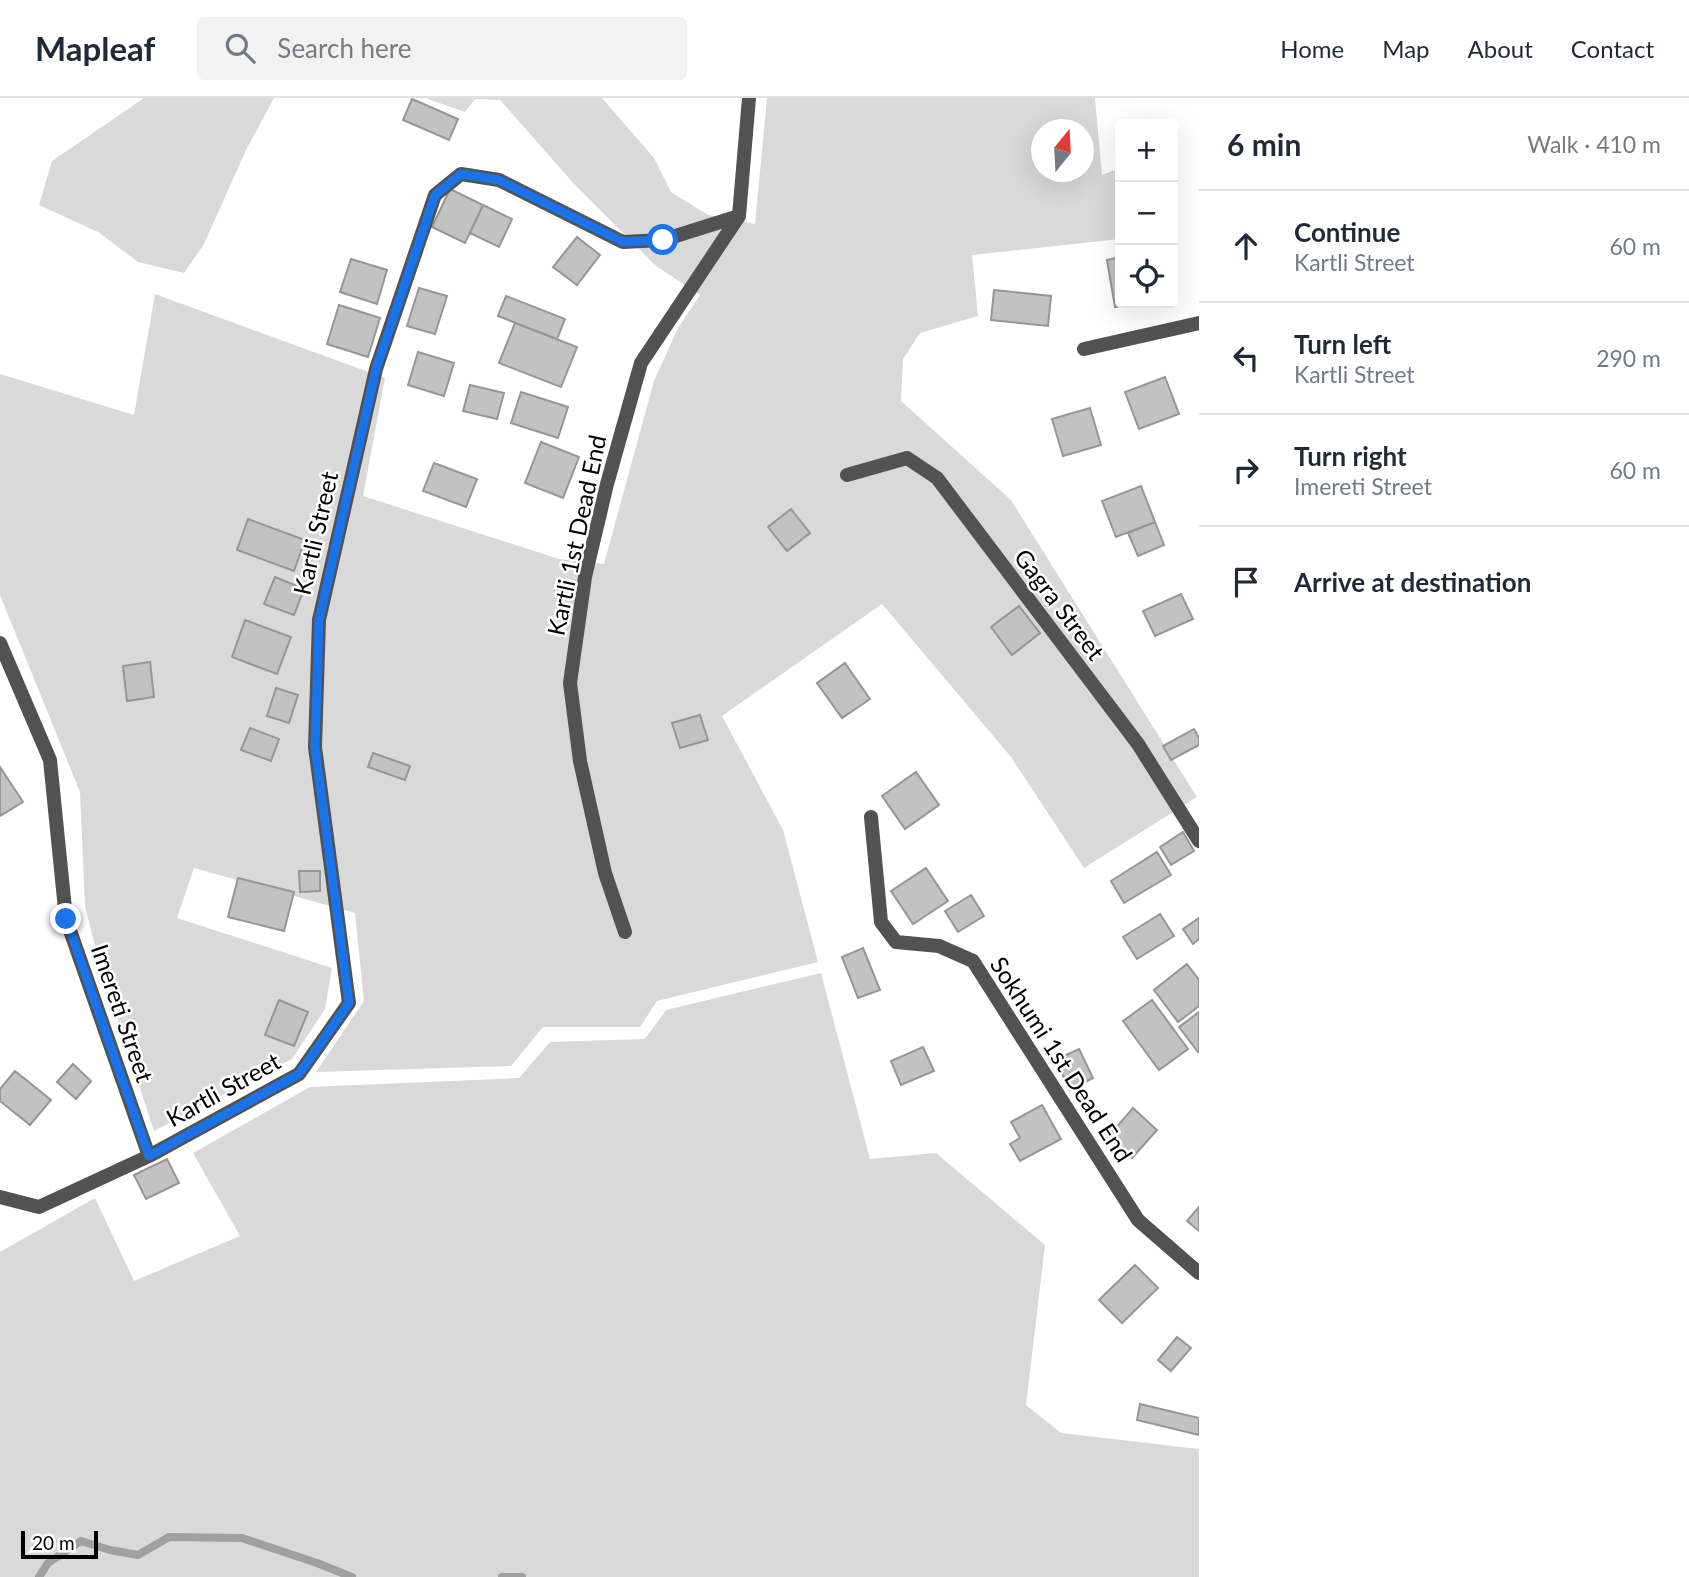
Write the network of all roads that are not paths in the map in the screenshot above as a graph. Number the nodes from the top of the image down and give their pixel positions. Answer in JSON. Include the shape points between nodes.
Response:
{"nodes":[{"id":1,"x":749,"y":98,"type":"edge"},
{"id":2,"x":739,"y":216,"type":"junction"},
{"id":3,"x":1199,"y":324,"type":"edge"},
{"id":4,"x":1084,"y":348,"type":"dead end"},
{"id":5,"x":847,"y":475,"type":"dead end"},
{"id":6,"x":0,"y":643,"type":"edge"},
{"id":7,"x":871,"y":817,"type":"dead end"},
{"id":8,"x":1199,"y":841,"type":"edge"},
{"id":9,"x":625,"y":932,"type":"dead end"},
{"id":10,"x":149,"y":1156,"type":"junction"},
{"id":11,"x":0,"y":1197,"type":"edge"},
{"id":12,"x":1199,"y":1273,"type":"edge"}],
"edges":[{"from":1,"to":2,"type":"street"},
{"from":2,"to":9,"type":"street","name":"Kartli 1st Dead End","via":[[641,363],[585,577],[570,683],[580,761],[605,873]]},
{"from":2,"to":10,"type":"street","name":"Kartli Street","via":[[663,240],[623,242],[499,180],[461,174],[435,195],[376,369],[319,620],[315,747],[349,1003],[299,1074]]},
{"from":3,"to":4,"type":"street"},
{"from":5,"to":8,"type":"street","name":"Gagra Street","via":[[907,458],[937,478],[1138,744]]},
{"from":6,"to":10,"type":"street","name":"Imereti Street","via":[[50,760],[66,919]]},
{"from":7,"to":12,"type":"street","name":"Sokhumi 1st Dead End","via":[[881,922],[895,942],[939,946],[973,961],[1138,1220]]},
{"from":10,"to":11,"type":"street","name":"Kartli Street","via":[[39,1207]]}]}
